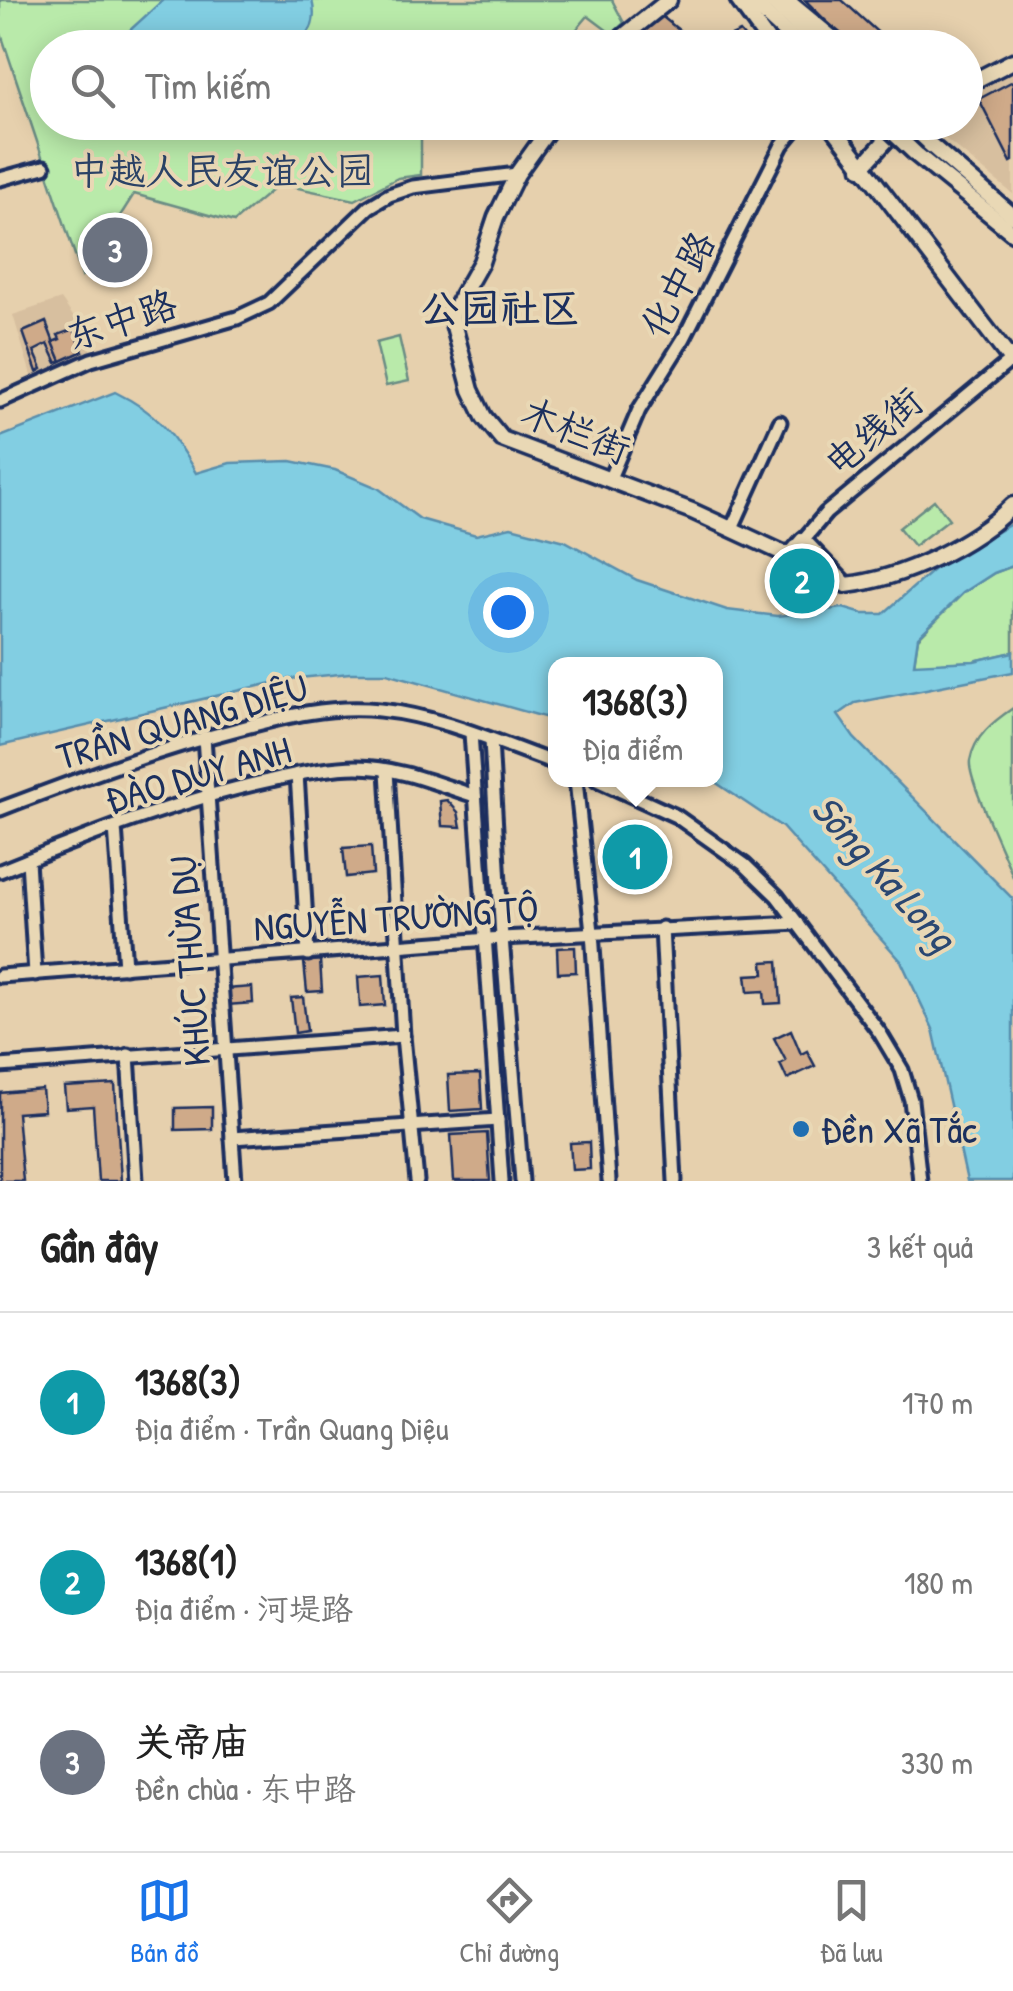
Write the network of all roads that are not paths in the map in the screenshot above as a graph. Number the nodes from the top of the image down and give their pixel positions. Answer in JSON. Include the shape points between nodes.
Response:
{"nodes":[{"id":1,"x":668,"y":0,"type":"edge"},
{"id":2,"x":738,"y":0,"type":"edge"},
{"id":3,"x":750,"y":0,"type":"edge"},
{"id":4,"x":770,"y":0,"type":"edge"},
{"id":5,"x":786,"y":0,"type":"edge"},
{"id":6,"x":631,"y":30,"type":"edge"},
{"id":7,"x":760,"y":30,"type":"edge"},
{"id":8,"x":791,"y":30,"type":"edge"},
{"id":9,"x":798,"y":30,"type":"edge"},
{"id":10,"x":822,"y":30,"type":"edge"},
{"id":11,"x":1013,"y":62,"type":"edge"},
{"id":12,"x":983,"y":77,"type":"edge"},
{"id":13,"x":541,"y":140,"type":"edge"},
{"id":14,"x":785,"y":140,"type":"edge"},
{"id":15,"x":842,"y":140,"type":"edge"},
{"id":16,"x":887,"y":140,"type":"edge"},
{"id":17,"x":910,"y":140,"type":"edge"},
{"id":18,"x":916,"y":140,"type":"edge"},
{"id":19,"x":922,"y":148,"type":"junction"},
{"id":20,"x":44,"y":167,"type":"dead end"},
{"id":21,"x":861,"y":168,"type":"junction"},
{"id":22,"x":517,"y":174,"type":"junction"},
{"id":23,"x":0,"y":179,"type":"edge"},
{"id":24,"x":1013,"y":216,"type":"edge"},
{"id":25,"x":1013,"y":233,"type":"edge"},
{"id":26,"x":1012,"y":362,"type":"edge"},
{"id":27,"x":0,"y":401,"type":"edge"},
{"id":28,"x":780,"y":422,"type":"dead end"},
{"id":29,"x":610,"y":478,"type":"junction"},
{"id":30,"x":1013,"y":505,"type":"edge"},
{"id":31,"x":732,"y":528,"type":"junction"},
{"id":32,"x":803,"y":540,"type":"junction"},
{"id":33,"x":783,"y":554,"type":"joint"},
{"id":34,"x":471,"y":732,"type":"junction"},
{"id":35,"x":204,"y":738,"type":"junction"},
{"id":36,"x":491,"y":740,"type":"junction"},
{"id":37,"x":548,"y":760,"type":"edge"},
{"id":38,"x":387,"y":770,"type":"junction"},
{"id":39,"x":296,"y":774,"type":"junction"},
{"id":40,"x":577,"y":787,"type":"edge"},
{"id":41,"x":612,"y":787,"type":"edge"},
{"id":42,"x":208,"y":794,"type":"junction"},
{"id":43,"x":476,"y":796,"type":"junction"},
{"id":44,"x":0,"y":810,"type":"edge"},
{"id":45,"x":115,"y":827,"type":"junction"},
{"id":46,"x":28,"y":860,"type":"junction"},
{"id":47,"x":0,"y":871,"type":"edge"},
{"id":48,"x":798,"y":923,"type":"junction"},
{"id":49,"x":662,"y":928,"type":"junction"},
{"id":50,"x":592,"y":932,"type":"junction"},
{"id":51,"x":502,"y":938,"type":"junction"},
{"id":52,"x":485,"y":940,"type":"junction"},
{"id":53,"x":397,"y":948,"type":"junction"},
{"id":54,"x":308,"y":954,"type":"junction"},
{"id":55,"x":219,"y":960,"type":"junction"},
{"id":56,"x":124,"y":967,"type":"junction"},
{"id":57,"x":35,"y":974,"type":"junction"},
{"id":58,"x":0,"y":976,"type":"edge"},
{"id":59,"x":402,"y":1036,"type":"junction"},
{"id":60,"x":225,"y":1049,"type":"junction"},
{"id":61,"x":128,"y":1055,"type":"junction"},
{"id":62,"x":0,"y":1066,"type":"edge"},
{"id":63,"x":498,"y":1120,"type":"junction"},
{"id":64,"x":412,"y":1126,"type":"junction"},
{"id":65,"x":232,"y":1138,"type":"junction"},
{"id":66,"x":136,"y":1181,"type":"edge"},
{"id":67,"x":234,"y":1181,"type":"edge"},
{"id":68,"x":417,"y":1181,"type":"edge"},
{"id":69,"x":502,"y":1181,"type":"edge"},
{"id":70,"x":522,"y":1181,"type":"edge"},
{"id":71,"x":608,"y":1181,"type":"edge"},
{"id":72,"x":675,"y":1181,"type":"edge"},
{"id":73,"x":920,"y":1181,"type":"edge"}],
"edges":[{"from":1,"to":6,"type":"street"},
{"from":2,"to":7,"type":"street"},
{"from":3,"to":8,"type":"street"},
{"from":4,"to":9,"type":"street"},
{"from":5,"to":10,"type":"street"},
{"from":11,"to":12,"type":"street"},
{"from":13,"to":22,"type":"street"},
{"from":14,"to":29,"type":"street","name":"化中路"},
{"from":15,"to":21,"type":"street"},
{"from":16,"to":21,"type":"street"},
{"from":17,"to":19,"type":"street","bridge":true},
{"from":18,"to":19,"type":"street"},
{"from":19,"to":24,"type":"street"},
{"from":19,"to":25,"type":"street"},
{"from":20,"to":23,"type":"street"},
{"from":21,"to":26,"type":"street"},
{"from":22,"to":27,"type":"street","name":"东中路","via":[[389,194],[269,303],[103,355]]},
{"from":22,"to":29,"type":"street","name":"木栏街","via":[[451,315],[471,390],[502,439]]},
{"from":26,"to":32,"type":"street","name":"电线街","via":[[826,513]]},
{"from":28,"to":31,"type":"street"},
{"from":29,"to":31,"type":"street","name":"木栏街"},
{"from":30,"to":32,"type":"street","via":[[961,543],[897,576],[846,586]]},
{"from":31,"to":33,"type":"street","name":"木栏街"},
{"from":32,"to":33,"type":"street","name":"电线街"},
{"from":34,"to":35,"type":"street","name":"TRẦN QUANG DIỆU","via":[[410,714],[340,708]]},
{"from":34,"to":36,"type":"street","name":"TRẦN QUANG DIỆU"},
{"from":34,"to":43,"type":"street"},
{"from":35,"to":42,"type":"street","name":"KHÚC THỪA DỤ"},
{"from":35,"to":44,"type":"street","name":"TRẦN QUANG DIỆU"},
{"from":36,"to":37,"type":"street","name":"TRẦN QUANG DIỆU"},
{"from":36,"to":51,"type":"street"},
{"from":38,"to":39,"type":"street","name":"ĐÀO DUY ANH","via":[[354,766]]},
{"from":38,"to":43,"type":"street","name":"ĐÀO DUY ANH"},
{"from":38,"to":53,"type":"street"},
{"from":39,"to":42,"type":"street","name":"ĐÀO DUY ANH"},
{"from":39,"to":54,"type":"street"},
{"from":40,"to":50,"type":"street"},
{"from":41,"to":48,"type":"street","via":[[707,836],[778,896]]},
{"from":42,"to":45,"type":"street","name":"ĐÀO DUY ANH"},
{"from":42,"to":55,"type":"street","name":"KHÚC THỪA DỤ"},
{"from":43,"to":52,"type":"street"},
{"from":45,"to":46,"type":"street","name":"ĐÀO DUY ANH"},
{"from":45,"to":56,"type":"street"},
{"from":46,"to":47,"type":"street","name":"ĐÀO DUY ANH"},
{"from":46,"to":57,"type":"street"},
{"from":48,"to":49,"type":"street","name":"NGUYỄN TRƯỜNG TỘ"},
{"from":48,"to":73,"type":"street","via":[[902,1070]]},
{"from":49,"to":50,"type":"street","name":"NGUYỄN TRƯỜNG TỘ"},
{"from":49,"to":72,"type":"street"},
{"from":50,"to":51,"type":"street","name":"NGUYỄN TRƯỜNG TỘ"},
{"from":50,"to":71,"type":"street"},
{"from":51,"to":52,"type":"street","name":"NGUYỄN TRƯỜNG TỘ"},
{"from":51,"to":70,"type":"street"},
{"from":52,"to":53,"type":"street","name":"NGUYỄN TRƯỜNG TỘ"},
{"from":52,"to":63,"type":"street"},
{"from":53,"to":54,"type":"street","name":"NGUYỄN TRƯỜNG TỘ"},
{"from":53,"to":59,"type":"street"},
{"from":54,"to":55,"type":"street","name":"NGUYỄN TRƯỜNG TỘ"},
{"from":55,"to":56,"type":"street","name":"NGUYỄN TRƯỜNG TỘ"},
{"from":55,"to":60,"type":"street","name":"KHÚC THỪA DỤ"},
{"from":56,"to":57,"type":"street","name":"NGUYỄN TRƯỜNG TỘ"},
{"from":57,"to":58,"type":"street","name":"NGUYỄN TRƯỜNG TỘ"},
{"from":59,"to":60,"type":"street"},
{"from":59,"to":64,"type":"street"},
{"from":60,"to":61,"type":"street"},
{"from":60,"to":65,"type":"street","name":"KHÚC THỪA DỤ"},
{"from":61,"to":62,"type":"street"},
{"from":61,"to":66,"type":"street"},
{"from":63,"to":64,"type":"street"},
{"from":63,"to":69,"type":"street"},
{"from":64,"to":65,"type":"street"},
{"from":64,"to":68,"type":"street"},
{"from":65,"to":67,"type":"street","name":"KHÚC THỪA DỤ"}]}
